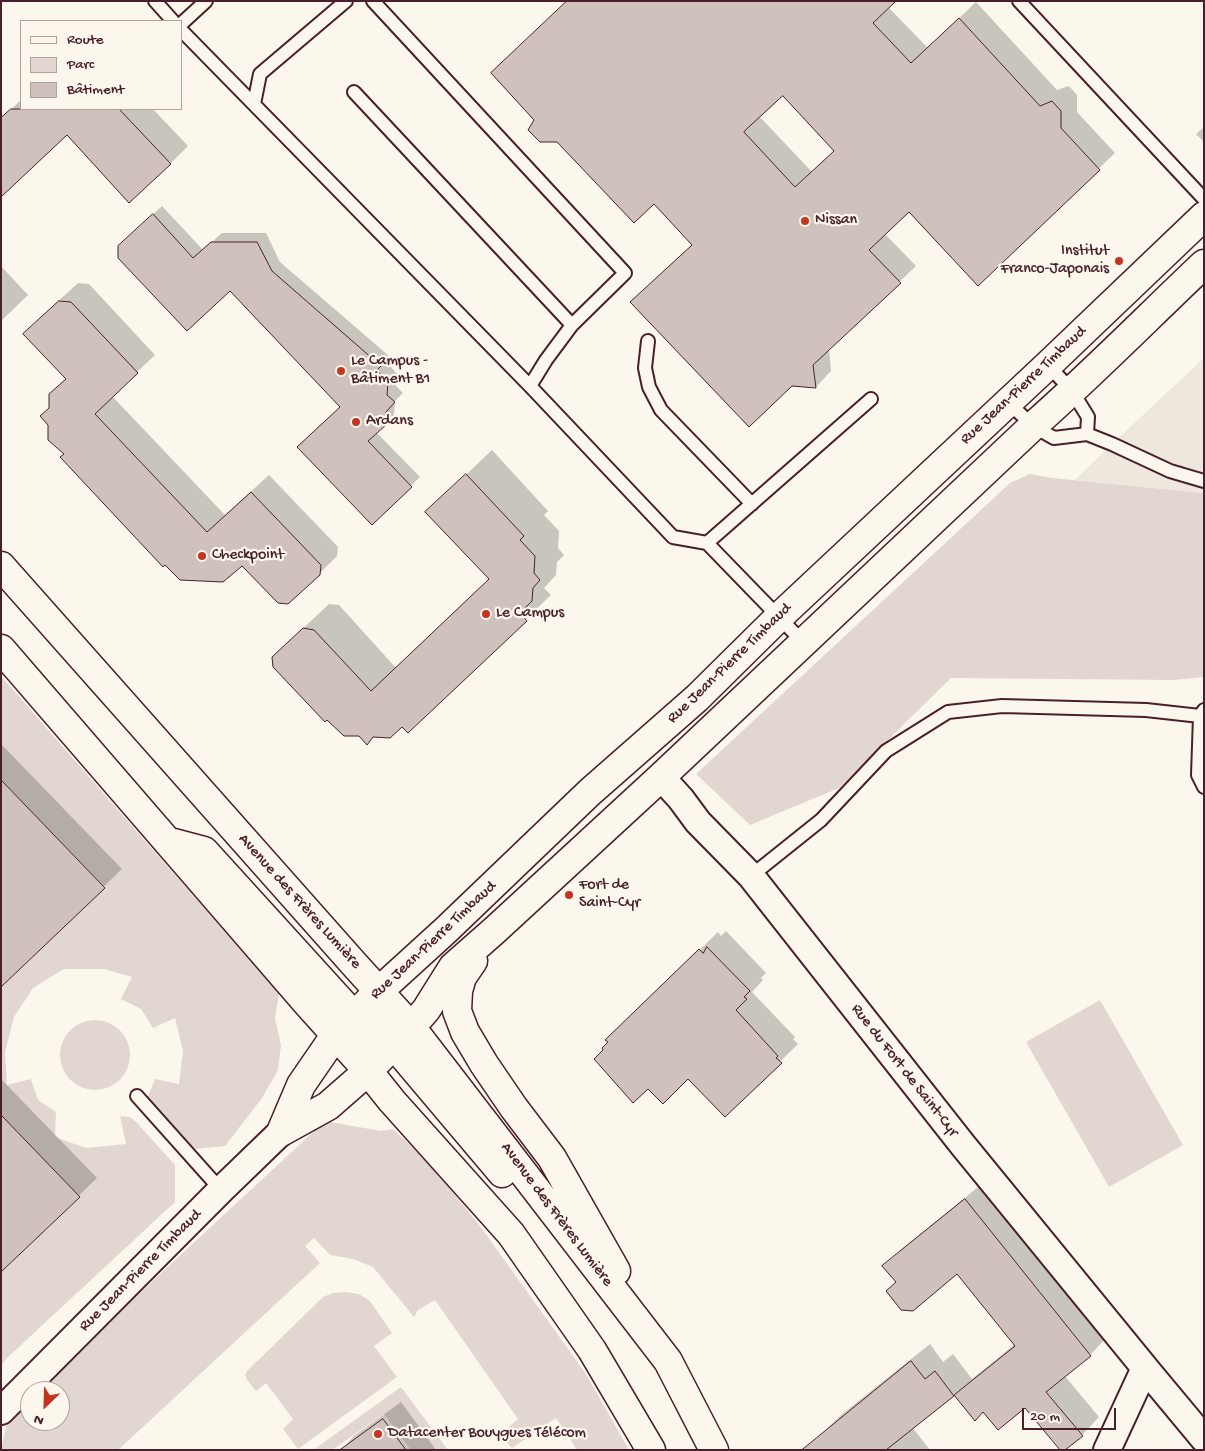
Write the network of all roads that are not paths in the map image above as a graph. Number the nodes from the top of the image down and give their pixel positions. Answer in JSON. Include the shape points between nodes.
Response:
{"nodes":[{"id":1,"x":155,"y":1,"type":"edge"},
{"id":2,"x":206,"y":1,"type":"edge"},
{"id":3,"x":346,"y":1,"type":"edge"},
{"id":4,"x":373,"y":1,"type":"edge"},
{"id":5,"x":1019,"y":1,"type":"edge"},
{"id":6,"x":172,"y":20,"type":"edge"},
{"id":7,"x":182,"y":23,"type":"edge"},
{"id":8,"x":182,"y":31,"type":"edge"},
{"id":9,"x":354,"y":92,"type":"dead end"},
{"id":10,"x":254,"y":104,"type":"junction"},
{"id":11,"x":1204,"y":199,"type":"edge"},
{"id":12,"x":1204,"y":216,"type":"edge"},
{"id":13,"x":1204,"y":264,"type":"edge"},
{"id":14,"x":572,"y":325,"type":"junction"},
{"id":15,"x":648,"y":341,"type":"dead end"},
{"id":16,"x":1048,"y":365,"type":"junction"},
{"id":17,"x":530,"y":386,"type":"junction"},
{"id":18,"x":1072,"y":392,"type":"junction"},
{"id":19,"x":871,"y":399,"type":"dead end"},
{"id":20,"x":1008,"y":402,"type":"junction"},
{"id":21,"x":1034,"y":426,"type":"junction"},
{"id":22,"x":1087,"y":434,"type":"junction"},
{"id":23,"x":1204,"y":481,"type":"edge"},
{"id":24,"x":752,"y":504,"type":"junction"},
{"id":25,"x":707,"y":543,"type":"junction"},
{"id":26,"x":1,"y":566,"type":"edge"},
{"id":27,"x":779,"y":617,"type":"junction"},
{"id":28,"x":803,"y":642,"type":"junction"},
{"id":29,"x":1,"y":649,"type":"edge"},
{"id":30,"x":1202,"y":713,"type":"edge"},
{"id":31,"x":661,"y":777,"type":"junction"},
{"id":32,"x":1204,"y":787,"type":"edge"},
{"id":33,"x":751,"y":876,"type":"junction"},
{"id":34,"x":495,"y":930,"type":"junction"},
{"id":35,"x":379,"y":991,"type":"junction"},
{"id":36,"x":345,"y":1025,"type":"junction"},
{"id":37,"x":402,"y":1036,"type":"junction"},
{"id":38,"x":368,"y":1071,"type":"junction"},
{"id":39,"x":137,"y":1096,"type":"dead end"},
{"id":40,"x":282,"y":1132,"type":"junction"},
{"id":41,"x":221,"y":1190,"type":"junction"},
{"id":42,"x":668,"y":1361,"type":"junction"},
{"id":43,"x":1145,"y":1368,"type":"junction"},
{"id":44,"x":1,"y":1411,"type":"edge"},
{"id":45,"x":1204,"y":1439,"type":"edge"},
{"id":46,"x":651,"y":1450,"type":"edge"},
{"id":47,"x":714,"y":1450,"type":"edge"},
{"id":48,"x":1107,"y":1450,"type":"edge"}],
"edges":[{"from":1,"to":6,"type":"lane"},
{"from":2,"to":7,"type":"lane"},
{"from":3,"to":10,"type":"lane","via":[[260,74]]},
{"from":4,"to":14,"type":"lane","via":[[625,273]]},
{"from":5,"to":11,"type":"lane"},
{"from":8,"to":10,"type":"lane"},
{"from":9,"to":14,"type":"lane"},
{"from":10,"to":17,"type":"lane"},
{"from":12,"to":16,"type":"main road","name":"Rue Jean-Pierre Timbaud"},
{"from":13,"to":18,"type":"main road","name":"Rue Jean-Pierre Timbaud"},
{"from":14,"to":17,"type":"lane"},
{"from":15,"to":24,"type":"lane","via":[[645,368],[661,410]]},
{"from":16,"to":18,"type":"lane"},
{"from":16,"to":20,"type":"main road","name":"Rue Jean-Pierre Timbaud"},
{"from":17,"to":25,"type":"lane","via":[[673,536]]},
{"from":18,"to":21,"type":"main road","name":"Rue Jean-Pierre Timbaud"},
{"from":18,"to":22,"type":"lane","via":[[1088,417]]},
{"from":19,"to":24,"type":"lane"},
{"from":20,"to":21,"type":"lane"},
{"from":20,"to":27,"type":"main road","name":"Rue Jean-Pierre Timbaud"},
{"from":21,"to":22,"type":"lane","via":[[1054,438]]},
{"from":21,"to":28,"type":"main road","name":"Rue Jean-Pierre Timbaud"},
{"from":22,"to":23,"type":"lane","via":[[1170,471]]},
{"from":24,"to":25,"type":"lane"},
{"from":25,"to":27,"type":"lane"},
{"from":26,"to":35,"type":"main road","name":"Avenue des Frères Lumière"},
{"from":27,"to":28,"type":"lane"},
{"from":27,"to":35,"type":"main road","name":"Rue Jean-Pierre Timbaud","via":[[697,698],[590,792]]},
{"from":28,"to":31,"type":"main road","name":"Rue Jean-Pierre Timbaud"},
{"from":29,"to":36,"type":"main road","via":[[170,842],[204,852]]},
{"from":30,"to":32,"type":"lane","via":[[1198,776]]},
{"from":30,"to":33,"type":"lane","via":[[1002,706],[948,712],[886,751],[821,820]]},
{"from":31,"to":33,"type":"street","name":"Rue du Fort de Saint-Cyr","via":[[698,822]]},
{"from":31,"to":34,"type":"main road","name":"Rue Jean-Pierre Timbaud"},
{"from":33,"to":43,"type":"street","name":"Rue du Fort de Saint-Cyr","via":[[962,1144]]},
{"from":34,"to":37,"type":"main road","name":"Rue Jean-Pierre Timbaud","via":[[453,966],[426,1010]]},
{"from":34,"to":42,"type":"main road","via":[[462,977],[457,1011],[465,1032],[514,1108],[552,1158]]},
{"from":35,"to":36,"type":"main road","name":"Rue Jean-Pierre Timbaud"},
{"from":35,"to":37,"type":"main road","name":"Avenue des Frères Lumière"},
{"from":36,"to":37,"type":"main road"},
{"from":36,"to":38,"type":"main road"},
{"from":36,"to":40,"type":"main road","name":"Rue Jean-Pierre Timbaud","via":[[301,1085]]},
{"from":37,"to":38,"type":"main road","name":"Rue Jean-Pierre Timbaud"},
{"from":37,"to":42,"type":"main road","name":"Avenue des Frères Lumière","via":[[560,1221]]},
{"from":38,"to":40,"type":"main road","name":"Rue Jean-Pierre Timbaud","via":[[328,1106]]},
{"from":38,"to":46,"type":"main road","via":[[511,1234],[592,1350]]},
{"from":39,"to":41,"type":"lane"},
{"from":40,"to":41,"type":"street","name":"Rue Jean-Pierre Timbaud"},
{"from":41,"to":44,"type":"street","name":"Rue Jean-Pierre Timbaud"},
{"from":42,"to":47,"type":"main road","name":"Avenue des Frères Lumière"},
{"from":43,"to":45,"type":"street","name":"Rue du Fort de Saint-Cyr"},
{"from":43,"to":48,"type":"street"}]}
